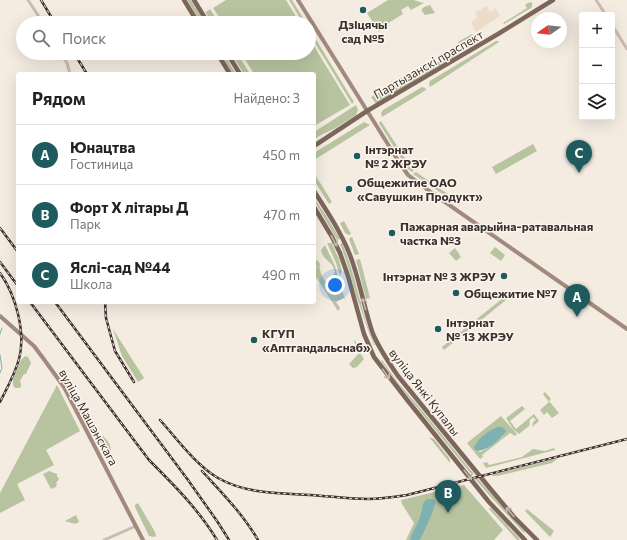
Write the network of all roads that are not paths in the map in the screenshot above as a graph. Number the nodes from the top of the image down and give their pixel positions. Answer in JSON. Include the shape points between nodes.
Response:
{"nodes":[{"id":1,"x":28,"y":0,"type":"edge"},
{"id":2,"x":184,"y":0,"type":"edge"},
{"id":3,"x":194,"y":0,"type":"edge"},
{"id":4,"x":298,"y":0,"type":"edge"},
{"id":5,"x":553,"y":0,"type":"edge"},
{"id":6,"x":596,"y":0,"type":"edge"},
{"id":7,"x":604,"y":12,"type":"edge"},
{"id":8,"x":38,"y":16,"type":"edge"},
{"id":9,"x":194,"y":16,"type":"edge"},
{"id":10,"x":204,"y":16,"type":"edge"},
{"id":11,"x":308,"y":16,"type":"edge"},
{"id":12,"x":316,"y":29,"type":"edge"},
{"id":13,"x":615,"y":30,"type":"edge"},
{"id":14,"x":627,"y":49,"type":"edge"},
{"id":15,"x":65,"y":60,"type":"edge"},
{"id":16,"x":221,"y":60,"type":"edge"},
{"id":17,"x":231,"y":60,"type":"edge"},
{"id":18,"x":69,"y":72,"type":"edge"},
{"id":19,"x":229,"y":72,"type":"edge"},
{"id":20,"x":239,"y":72,"type":"edge"},
{"id":21,"x":367,"y":111,"type":"junction"},
{"id":22,"x":316,"y":145,"type":"edge"},
{"id":23,"x":316,"y":194,"type":"edge"},
{"id":24,"x":316,"y":210,"type":"edge"},
{"id":25,"x":0,"y":316,"type":"edge"},
{"id":26,"x":627,"y":329,"type":"edge"},
{"id":27,"x":382,"y":352,"type":"junction"},
{"id":28,"x":374,"y":357,"type":"junction"},
{"id":29,"x":136,"y":526,"type":"junction"},
{"id":30,"x":534,"y":539,"type":"edge"},
{"id":31,"x":104,"y":540,"type":"edge"},
{"id":32,"x":143,"y":540,"type":"edge"},
{"id":33,"x":525,"y":540,"type":"edge"}],
"edges":[{"from":1,"to":8,"type":"street"},
{"from":2,"to":9,"type":"main road"},
{"from":3,"to":10,"type":"main road"},
{"from":4,"to":11,"type":"main road"},
{"from":5,"to":21,"type":"main road","name":"Партызанскі праспект"},
{"from":6,"to":7,"type":"street"},
{"from":12,"to":21,"type":"main road"},
{"from":13,"to":14,"type":"street"},
{"from":15,"to":18,"type":"street"},
{"from":16,"to":19,"type":"main road"},
{"from":17,"to":20,"type":"main road"},
{"from":21,"to":22,"type":"main road","name":"Партызанскі праспект"},
{"from":21,"to":26,"type":"main road","via":[[408,175]]},
{"from":27,"to":23,"type":"main road","name":"вуліца Янкі Купалы","one_way":true,"via":[[371,328],[352,259],[344,240]]},
{"from":24,"to":28,"type":"main road","name":"вуліца Янкі Купалы","one_way":true,"via":[[340,253],[364,334]]},
{"from":25,"to":29,"type":"main road","name":"вуліца Машэнскага","via":[[34,346],[64,387]]},
{"from":27,"to":28,"type":"main road"},
{"from":30,"to":27,"type":"main road","name":"вуліца Янкі Купалы","one_way":true,"via":[[480,477],[398,376]]},
{"from":28,"to":33,"type":"main road","name":"вуліца Янкі Купалы","one_way":true,"via":[[490,502]]},
{"from":29,"to":31,"type":"street"},
{"from":29,"to":32,"type":"main road","name":"вуліца Машэнскага"}]}
